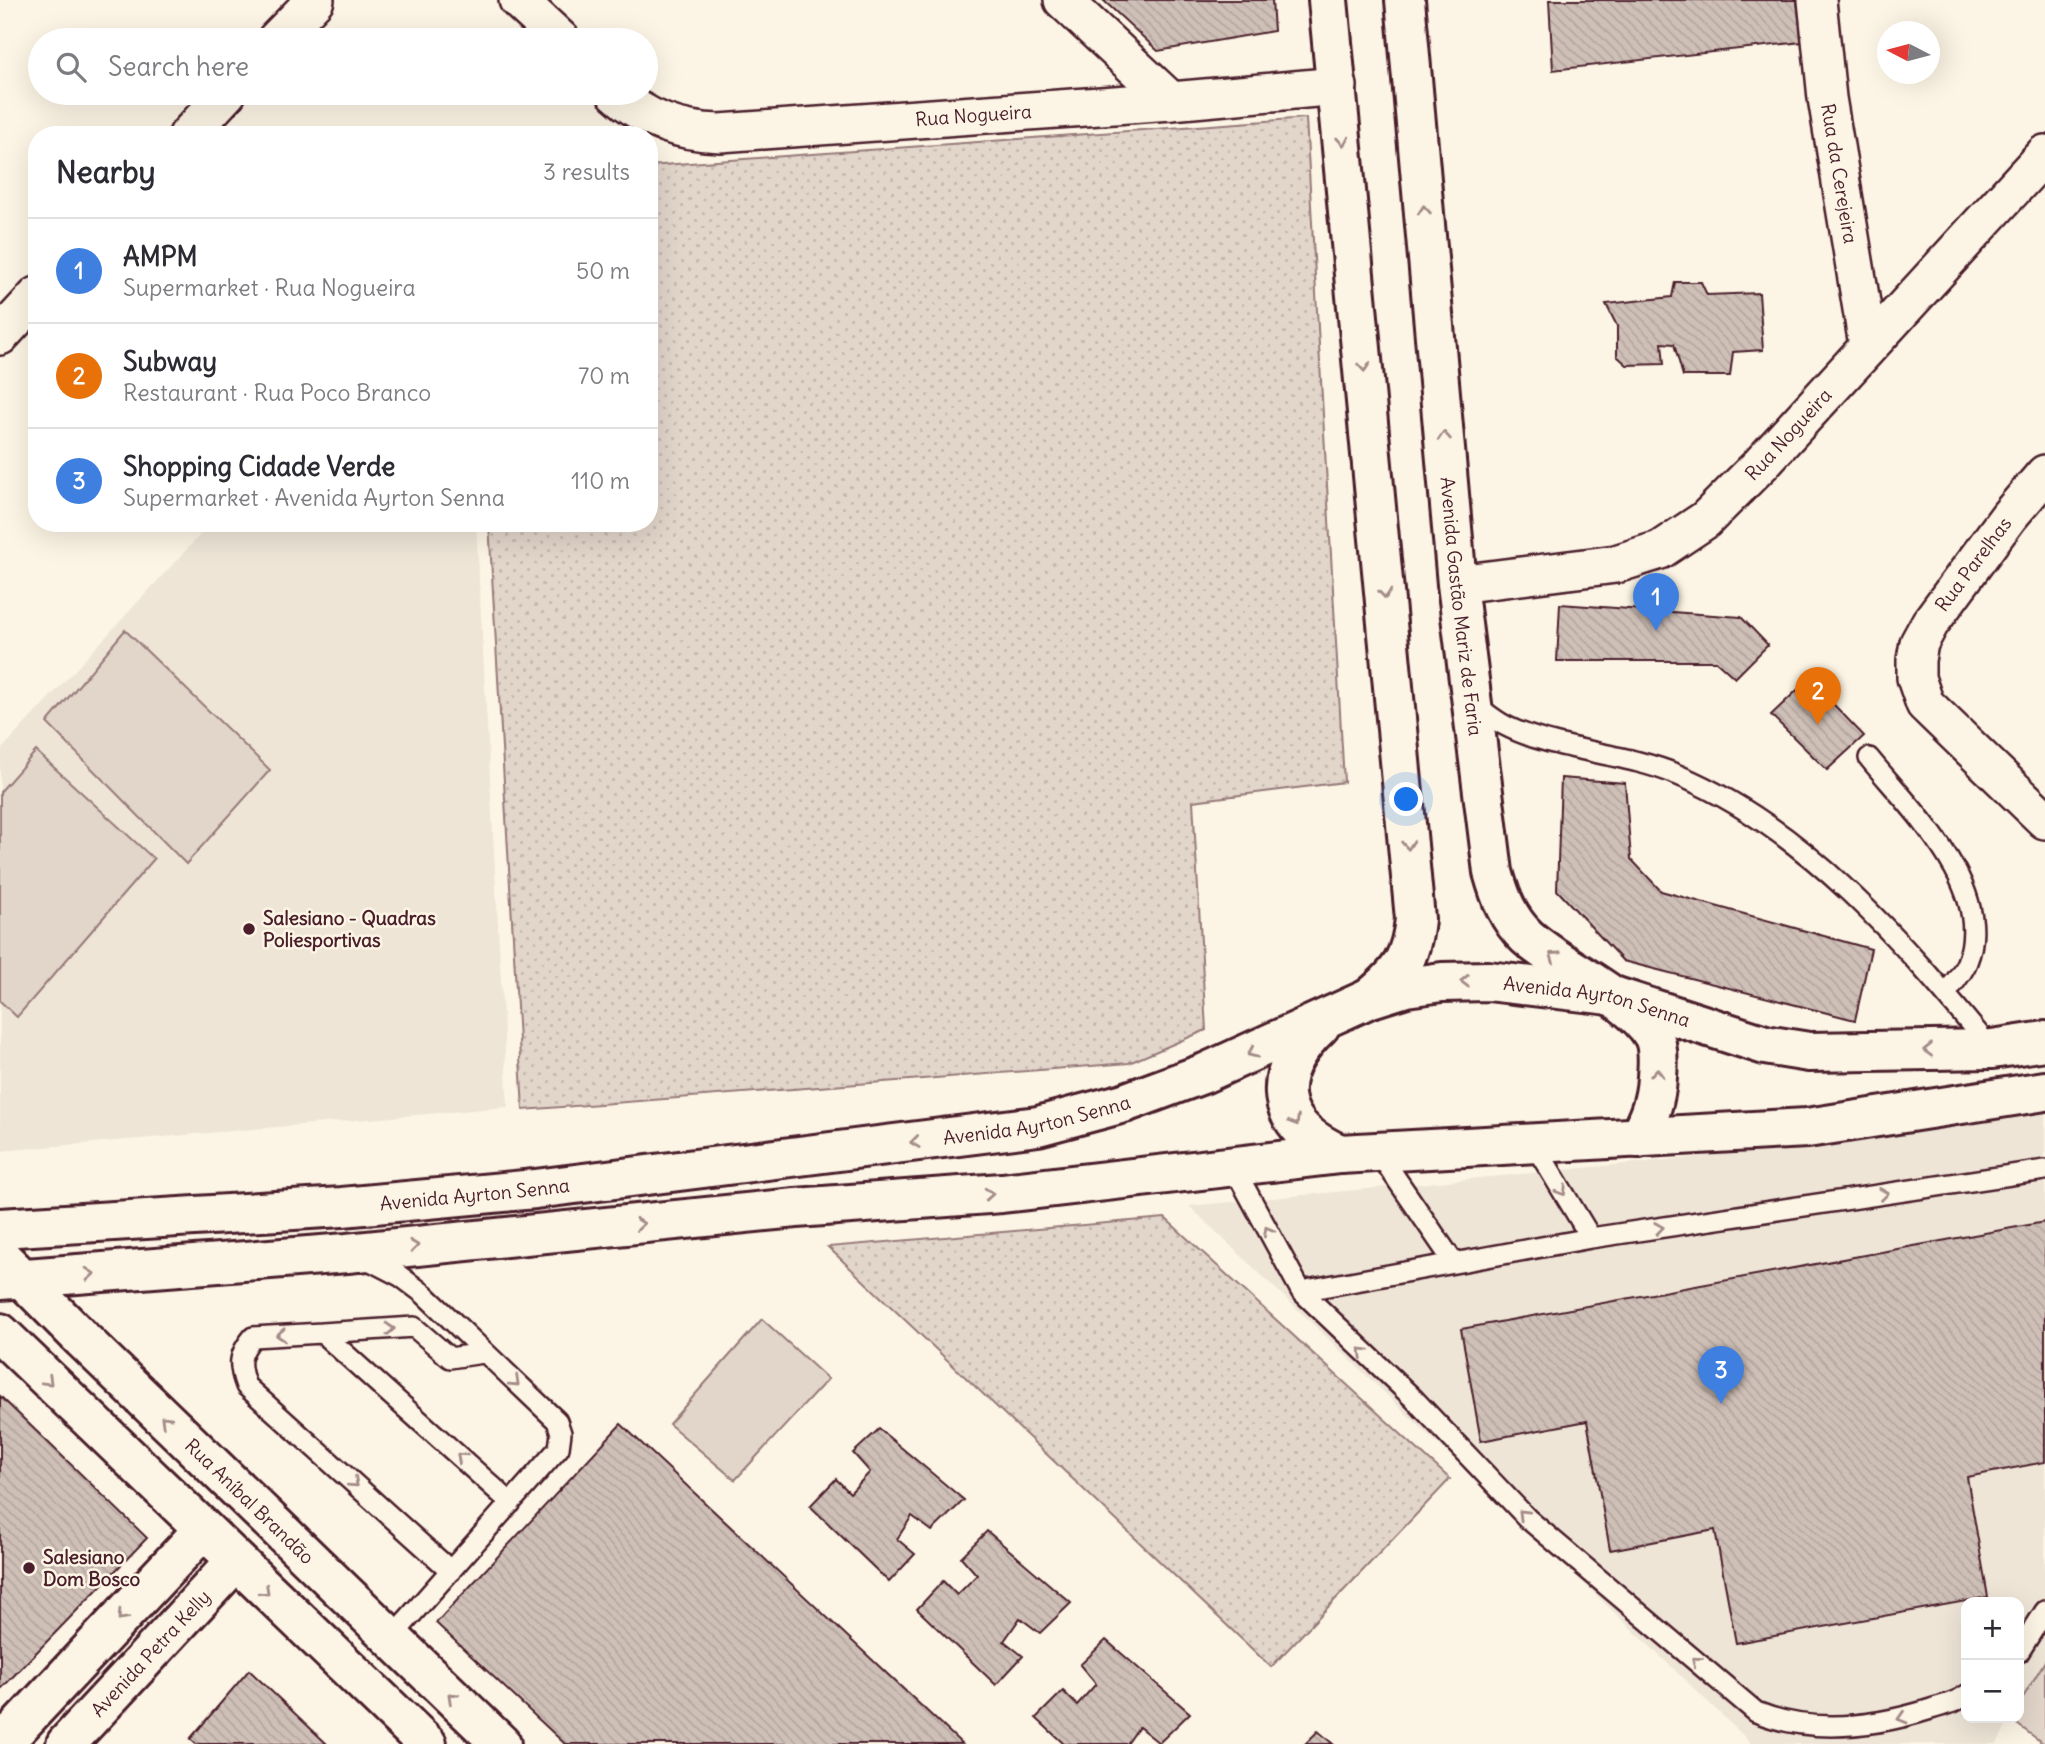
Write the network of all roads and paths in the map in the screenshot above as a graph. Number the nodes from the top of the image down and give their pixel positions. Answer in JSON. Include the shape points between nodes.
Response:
{"nodes":[{"id":1,"x":315,"y":0,"type":"edge"},
{"id":2,"x":518,"y":0,"type":"edge"},
{"id":3,"x":1063,"y":0,"type":"edge"},
{"id":4,"x":1328,"y":0,"type":"edge"},
{"id":5,"x":1405,"y":0,"type":"edge"},
{"id":6,"x":1816,"y":0,"type":"edge"},
{"id":7,"x":288,"y":28,"type":"edge"},
{"id":8,"x":548,"y":28,"type":"edge"},
{"id":9,"x":1338,"y":86,"type":"junction"},
{"id":10,"x":1171,"y":101,"type":"junction"},
{"id":11,"x":216,"y":105,"type":"edge"},
{"id":12,"x":631,"y":105,"type":"edge"},
{"id":13,"x":196,"y":126,"type":"edge"},
{"id":14,"x":2045,"y":154,"type":"edge"},
{"id":15,"x":28,"y":305,"type":"edge"},
{"id":16,"x":0,"y":335,"type":"edge"},
{"id":17,"x":1868,"y":345,"type":"junction"},
{"id":18,"x":2045,"y":474,"type":"edge"},
{"id":19,"x":2045,"y":506,"type":"edge"},
{"id":20,"x":2009,"y":516,"type":"junction"},
{"id":21,"x":1457,"y":584,"type":"junction"},
{"id":22,"x":1472,"y":702,"type":"junction"},
{"id":23,"x":1869,"y":758,"type":"dead end"},
{"id":24,"x":2045,"y":820,"type":"edge"},
{"id":25,"x":1946,"y":993,"type":"junction"},
{"id":26,"x":1610,"y":995,"type":"junction"},
{"id":27,"x":1368,"y":999,"type":"junction"},
{"id":28,"x":1326,"y":1020,"type":"junction"},
{"id":29,"x":2045,"y":1041,"type":"edge"},
{"id":30,"x":1992,"y":1049,"type":"junction"},
{"id":31,"x":2045,"y":1091,"type":"edge"},
{"id":32,"x":1638,"y":1138,"type":"junction"},
{"id":33,"x":1534,"y":1144,"type":"junction"},
{"id":34,"x":1378,"y":1152,"type":"junction"},
{"id":35,"x":1340,"y":1154,"type":"junction"},
{"id":36,"x":1234,"y":1168,"type":"junction"},
{"id":37,"x":2045,"y":1170,"type":"edge"},
{"id":38,"x":0,"y":1228,"type":"edge"},
{"id":39,"x":1591,"y":1238,"type":"junction"},
{"id":40,"x":347,"y":1253,"type":"junction"},
{"id":41,"x":1454,"y":1263,"type":"junction"},
{"id":42,"x":7,"y":1271,"type":"edge"},
{"id":43,"x":1301,"y":1291,"type":"junction"},
{"id":44,"x":0,"y":1333,"type":"edge"},
{"id":45,"x":322,"y":1333,"type":"junction"},
{"id":46,"x":483,"y":1353,"type":"junction"},
{"id":47,"x":511,"y":1503,"type":"junction"},
{"id":48,"x":202,"y":1531,"type":"junction"},
{"id":49,"x":235,"y":1562,"type":"junction"},
{"id":50,"x":451,"y":1571,"type":"junction"},
{"id":51,"x":2045,"y":1611,"type":"edge"},
{"id":52,"x":390,"y":1639,"type":"junction"},
{"id":53,"x":2024,"y":1644,"type":"edge"},
{"id":54,"x":1961,"y":1697,"type":"edge"},
{"id":55,"x":2,"y":1744,"type":"edge"},
{"id":56,"x":66,"y":1744,"type":"edge"},
{"id":57,"x":427,"y":1744,"type":"edge"},
{"id":58,"x":501,"y":1744,"type":"edge"}],
"edges":[{"from":1,"to":7,"type":"street"},
{"from":2,"to":8,"type":"street"},
{"from":3,"to":10,"type":"street"},
{"from":4,"to":9,"type":"main road"},
{"from":21,"to":5,"type":"main road","name":"Avenida Gastão Mariz de Faria","one_way":true},
{"from":6,"to":17,"type":"street","name":"Rua da Cerejeira","via":[[1827,98]]},
{"from":9,"to":10,"type":"street","name":"Rua Nogueira"},
{"from":9,"to":27,"type":"main road","one_way":true,"via":[[1415,919],[1405,961],[1395,977]]},
{"from":10,"to":12,"type":"street","name":"Rua Nogueira","via":[[720,133],[679,128]]},
{"from":11,"to":13,"type":"street"},
{"from":14,"to":17,"type":"street","name":"Rua Nogueira"},
{"from":15,"to":16,"type":"street"},
{"from":17,"to":21,"type":"street","name":"Rua Nogueira","via":[[1705,520],[1660,550],[1616,564]]},
{"from":18,"to":20,"type":"street","name":"Rua Parelhas"},
{"from":19,"to":20,"type":"street"},
{"from":20,"to":24,"type":"street","name":"Rua Parelhas","via":[[1930,623],[1919,643],[1916,678],[1925,704]]},
{"from":21,"to":22,"type":"main road","name":"Avenida Gastão Mariz de Faria"},
{"from":22,"to":25,"type":"lane","via":[[1504,725],[1678,775],[1748,813],[1820,866],[1915,956]]},
{"from":26,"to":22,"type":"main road","name":"Avenida Gastão Mariz de Faria","one_way":true,"via":[[1527,937],[1500,899]]},
{"from":23,"to":25,"type":"lane","via":[[1953,864],[1965,891],[1973,940],[1967,964]]},
{"from":25,"to":30,"type":"lane"},
{"from":26,"to":27,"type":"main road","name":"Avenida Ayrton Senna","one_way":true,"via":[[1488,981],[1406,987]]},
{"from":30,"to":26,"type":"main road","name":"Avenida Ayrton Senna","one_way":true,"via":[[1809,1052],[1765,1045]]},
{"from":32,"to":26,"type":"main road","name":"Avenida Gastão Mariz de Faria","one_way":true,"via":[[1656,1091],[1654,1037]]},
{"from":27,"to":28,"type":"main road","name":"Avenida Ayrton Senna"},
{"from":28,"to":35,"type":"main road","one_way":true,"via":[[1300,1045],[1288,1067],[1285,1088],[1289,1111],[1302,1132]]},
{"from":28,"to":38,"type":"main road","name":"Avenida Ayrton Senna","one_way":true,"via":[[1124,1104],[1038,1126],[535,1189],[342,1207]]},
{"from":29,"to":30,"type":"main road","name":"Avenida Ayrton Senna"},
{"from":31,"to":32,"type":"main road","via":[[1807,1128]]},
{"from":32,"to":33,"type":"main road"},
{"from":33,"to":34,"type":"main road"},
{"from":33,"to":39,"type":"lane","one_way":true},
{"from":34,"to":35,"type":"main road"},
{"from":34,"to":41,"type":"lane"},
{"from":35,"to":36,"type":"main road"},
{"from":40,"to":36,"type":"main road","one_way":true},
{"from":43,"to":36,"type":"lane","one_way":true},
{"from":39,"to":37,"type":"lane","one_way":true},
{"from":39,"to":41,"type":"lane"},
{"from":42,"to":40,"type":"main road","one_way":true},
{"from":40,"to":46,"type":"lane","via":[[374,1260],[400,1276]]},
{"from":41,"to":43,"type":"lane"},
{"from":52,"to":42,"type":"main road","name":"Rua Aníbal Brandão","one_way":true},
{"from":54,"to":43,"type":"lane","one_way":true,"via":[[1892,1721],[1845,1727],[1779,1721],[1756,1712],[1528,1519],[1414,1399]]},
{"from":44,"to":48,"type":"main road","one_way":true},
{"from":45,"to":46,"type":"lane","one_way":true,"via":[[414,1327],[450,1358]]},
{"from":47,"to":45,"type":"lane","one_way":true},
{"from":45,"to":50,"type":"lane","one_way":true,"via":[[253,1337],[242,1350],[238,1366],[246,1386]]},
{"from":46,"to":47,"type":"lane","one_way":true,"via":[[556,1421],[561,1433],[559,1448]]},
{"from":47,"to":50,"type":"lane"},
{"from":48,"to":49,"type":"main road"},
{"from":48,"to":55,"type":"main road","one_way":true},
{"from":49,"to":56,"type":"main road","name":"Avenida Petra Kelly"},
{"from":49,"to":57,"type":"main road","one_way":true},
{"from":50,"to":52,"type":"lane"},
{"from":51,"to":53,"type":"lane"},
{"from":58,"to":52,"type":"main road","name":"Rua Aníbal Brandão","one_way":true}]}
